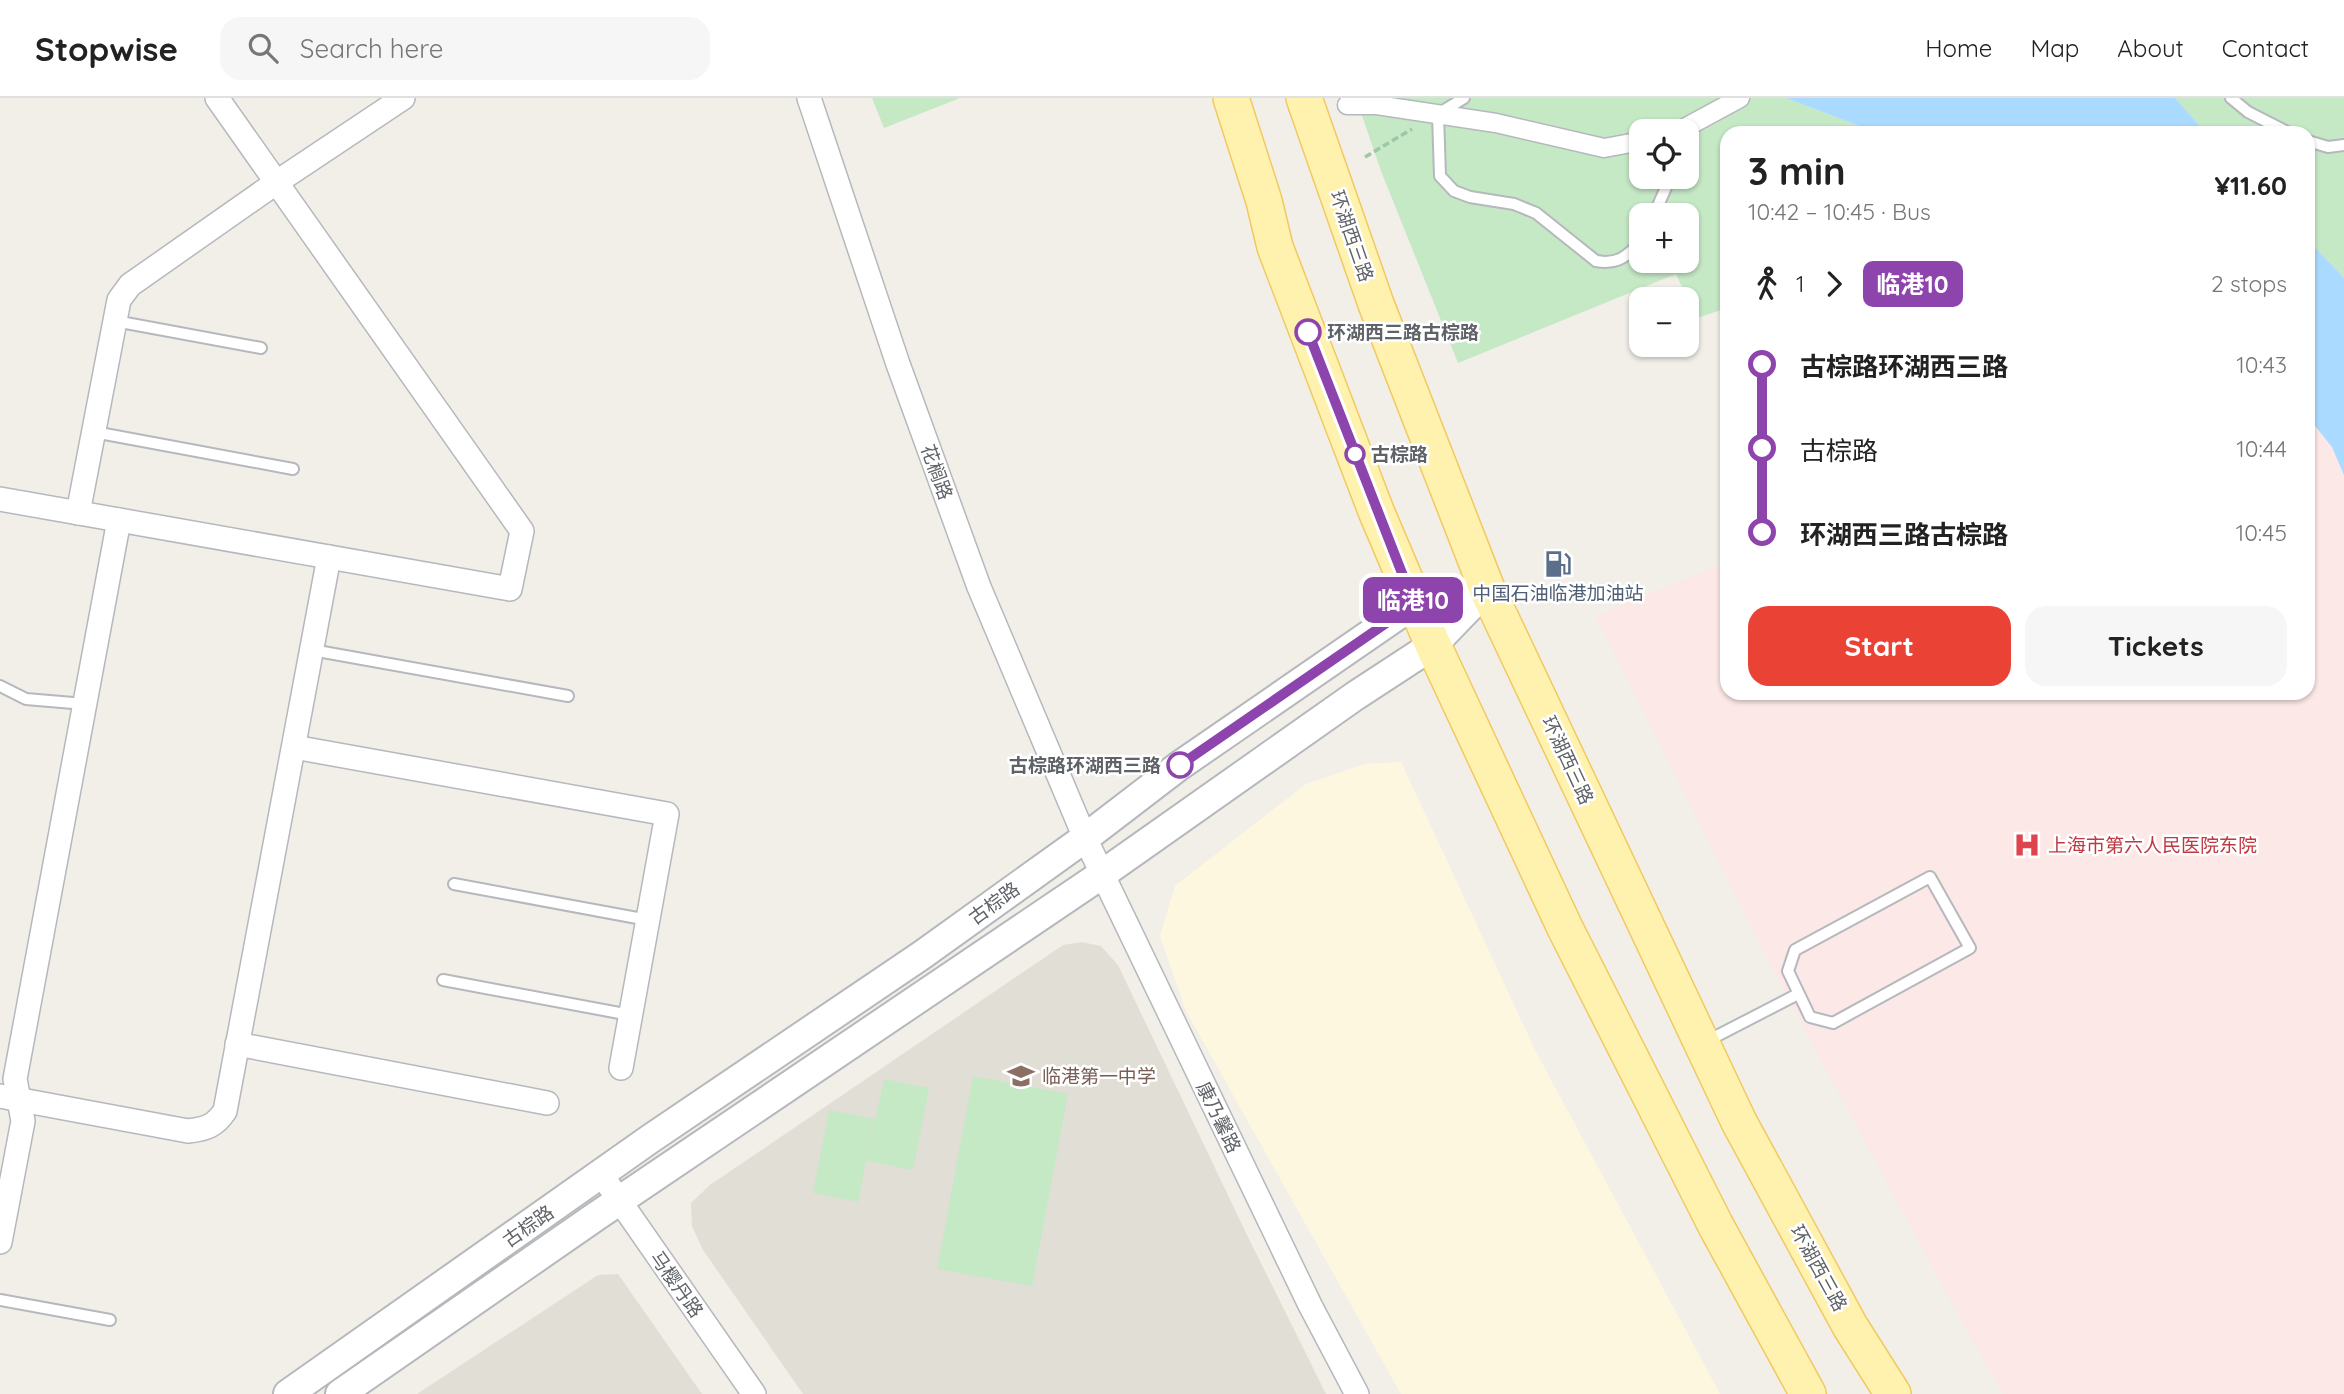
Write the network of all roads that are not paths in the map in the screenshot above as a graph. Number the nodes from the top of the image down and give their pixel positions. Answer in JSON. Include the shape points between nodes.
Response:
{"nodes":[{"id":1,"x":217,"y":98,"type":"edge"},
{"id":2,"x":403,"y":98,"type":"edge"},
{"id":3,"x":809,"y":98,"type":"edge"},
{"id":4,"x":1231,"y":98,"type":"edge"},
{"id":5,"x":1304,"y":98,"type":"edge"},
{"id":6,"x":1464,"y":98,"type":"edge"},
{"id":7,"x":1740,"y":98,"type":"edge"},
{"id":8,"x":2231,"y":98,"type":"edge"},
{"id":9,"x":1347,"y":105,"type":"dead end"},
{"id":10,"x":1438,"y":114,"type":"junction"},
{"id":11,"x":1699,"y":121,"type":"edge"},
{"id":12,"x":2275,"y":126,"type":"edge"},
{"id":13,"x":1629,"y":143,"type":"edge"},
{"id":14,"x":2315,"y":143,"type":"edge"},
{"id":15,"x":2344,"y":145,"type":"edge"},
{"id":16,"x":277,"y":182,"type":"junction"},
{"id":17,"x":1629,"y":254,"type":"edge"},
{"id":18,"x":115,"y":321,"type":"junction"},
{"id":19,"x":261,"y":348,"type":"dead end"},
{"id":20,"x":93,"y":432,"type":"junction"},
{"id":21,"x":293,"y":469,"type":"dead end"},
{"id":22,"x":0,"y":499,"type":"edge"},
{"id":23,"x":78,"y":513,"type":"junction"},
{"id":24,"x":119,"y":520,"type":"junction"},
{"id":25,"x":329,"y":557,"type":"junction"},
{"id":26,"x":1487,"y":589,"type":"junction"},
{"id":27,"x":1414,"y":604,"type":"junction"},
{"id":28,"x":1433,"y":645,"type":"junction"},
{"id":29,"x":312,"y":650,"type":"junction"},
{"id":30,"x":0,"y":686,"type":"edge"},
{"id":31,"x":568,"y":696,"type":"dead end"},
{"id":32,"x":85,"y":704,"type":"junction"},
{"id":33,"x":294,"y":747,"type":"junction"},
{"id":34,"x":1085,"y":838,"type":"junction"},
{"id":35,"x":1101,"y":875,"type":"junction"},
{"id":36,"x":454,"y":884,"type":"dead end"},
{"id":37,"x":648,"y":920,"type":"junction"},
{"id":38,"x":443,"y":980,"type":"dead end"},
{"id":39,"x":1798,"y":994,"type":"junction"},
{"id":40,"x":630,"y":1015,"type":"junction"},
{"id":41,"x":237,"y":1044,"type":"junction"},
{"id":42,"x":1701,"y":1044,"type":"junction"},
{"id":43,"x":621,"y":1069,"type":"dead end"},
{"id":44,"x":9,"y":1098,"type":"edge"},
{"id":45,"x":547,"y":1103,"type":"dead end"},
{"id":46,"x":601,"y":1174,"type":"junction"},
{"id":47,"x":619,"y":1201,"type":"junction"},
{"id":48,"x":0,"y":1242,"type":"edge"},
{"id":49,"x":0,"y":1300,"type":"edge"},
{"id":50,"x":110,"y":1320,"type":"dead end"},
{"id":51,"x":288,"y":1394,"type":"edge"},
{"id":52,"x":340,"y":1394,"type":"edge"},
{"id":53,"x":754,"y":1394,"type":"edge"},
{"id":54,"x":1357,"y":1394,"type":"edge"},
{"id":55,"x":1808,"y":1394,"type":"edge"},
{"id":56,"x":1893,"y":1394,"type":"edge"}],
"edges":[{"from":1,"to":16,"type":"street"},
{"from":2,"to":16,"type":"street"},
{"from":3,"to":34,"type":"street","name":"花榈路","via":[[979,587]]},
{"from":4,"to":27,"type":"main road","via":[[1275,247]]},
{"from":5,"to":26,"type":"main road","name":"环湖西三路","via":[[1376,304]]},
{"from":6,"to":10,"type":"lane"},
{"from":7,"to":11,"type":"street"},
{"from":8,"to":12,"type":"lane"},
{"from":9,"to":10,"type":"street"},
{"from":10,"to":13,"type":"street","via":[[1604,148]]},
{"from":10,"to":17,"type":"lane","via":[[1440,176],[1454,191],[1536,213],[1597,261],[1623,260]]},
{"from":14,"to":15,"type":"lane"},
{"from":16,"to":18,"type":"street","via":[[130,285],[119,300]]},
{"from":16,"to":25,"type":"street","via":[[522,531],[510,589]]},
{"from":18,"to":19,"type":"lane"},
{"from":18,"to":20,"type":"street"},
{"from":20,"to":21,"type":"lane"},
{"from":20,"to":23,"type":"street"},
{"from":22,"to":23,"type":"street"},
{"from":23,"to":24,"type":"street"},
{"from":24,"to":25,"type":"street"},
{"from":24,"to":32,"type":"street"},
{"from":25,"to":29,"type":"street"},
{"from":26,"to":27,"type":"street","name":"古棕路"},
{"from":26,"to":28,"type":"street","name":"古棕路"},
{"from":26,"to":42,"type":"main road","name":"环湖西三路"},
{"from":27,"to":28,"type":"main road"},
{"from":27,"to":34,"type":"street","name":"古棕路","via":[[1179,766]]},
{"from":28,"to":35,"type":"street","name":"古棕路"},
{"from":28,"to":55,"type":"main road","via":[[1572,940],[1716,1226]]},
{"from":29,"to":31,"type":"lane"},
{"from":29,"to":33,"type":"street"},
{"from":30,"to":32,"type":"lane","via":[[26,699]]},
{"from":32,"to":44,"type":"street"},
{"from":33,"to":37,"type":"street","via":[[667,814]]},
{"from":33,"to":41,"type":"street"},
{"from":34,"to":35,"type":"street","name":"康乃馨路"},
{"from":34,"to":46,"type":"street","name":"古棕路"},
{"from":35,"to":47,"type":"street","name":"古棕路"},
{"from":35,"to":54,"type":"street","name":"康乃馨路"},
{"from":36,"to":37,"type":"lane"},
{"from":37,"to":40,"type":"street"},
{"from":38,"to":40,"type":"lane"},
{"from":39,"to":39,"type":"lane","via":[[1810,1017],[1833,1023],[1970,947],[1930,877],[1795,950],[1788,971]]},
{"from":39,"to":42,"type":"lane"},
{"from":40,"to":43,"type":"street"},
{"from":41,"to":44,"type":"street","via":[[225,1111],[206,1129],[188,1131]]},
{"from":41,"to":45,"type":"street"},
{"from":42,"to":56,"type":"main road","name":"环湖西三路","via":[[1831,1290]]},
{"from":44,"to":48,"type":"street","via":[[23,1122]]},
{"from":46,"to":47,"type":"street","name":"马樱丹路"},
{"from":46,"to":51,"type":"street","name":"古棕路"},
{"from":47,"to":52,"type":"street","name":"古棕路"},
{"from":47,"to":53,"type":"street","name":"马樱丹路"},
{"from":49,"to":50,"type":"lane"}]}
